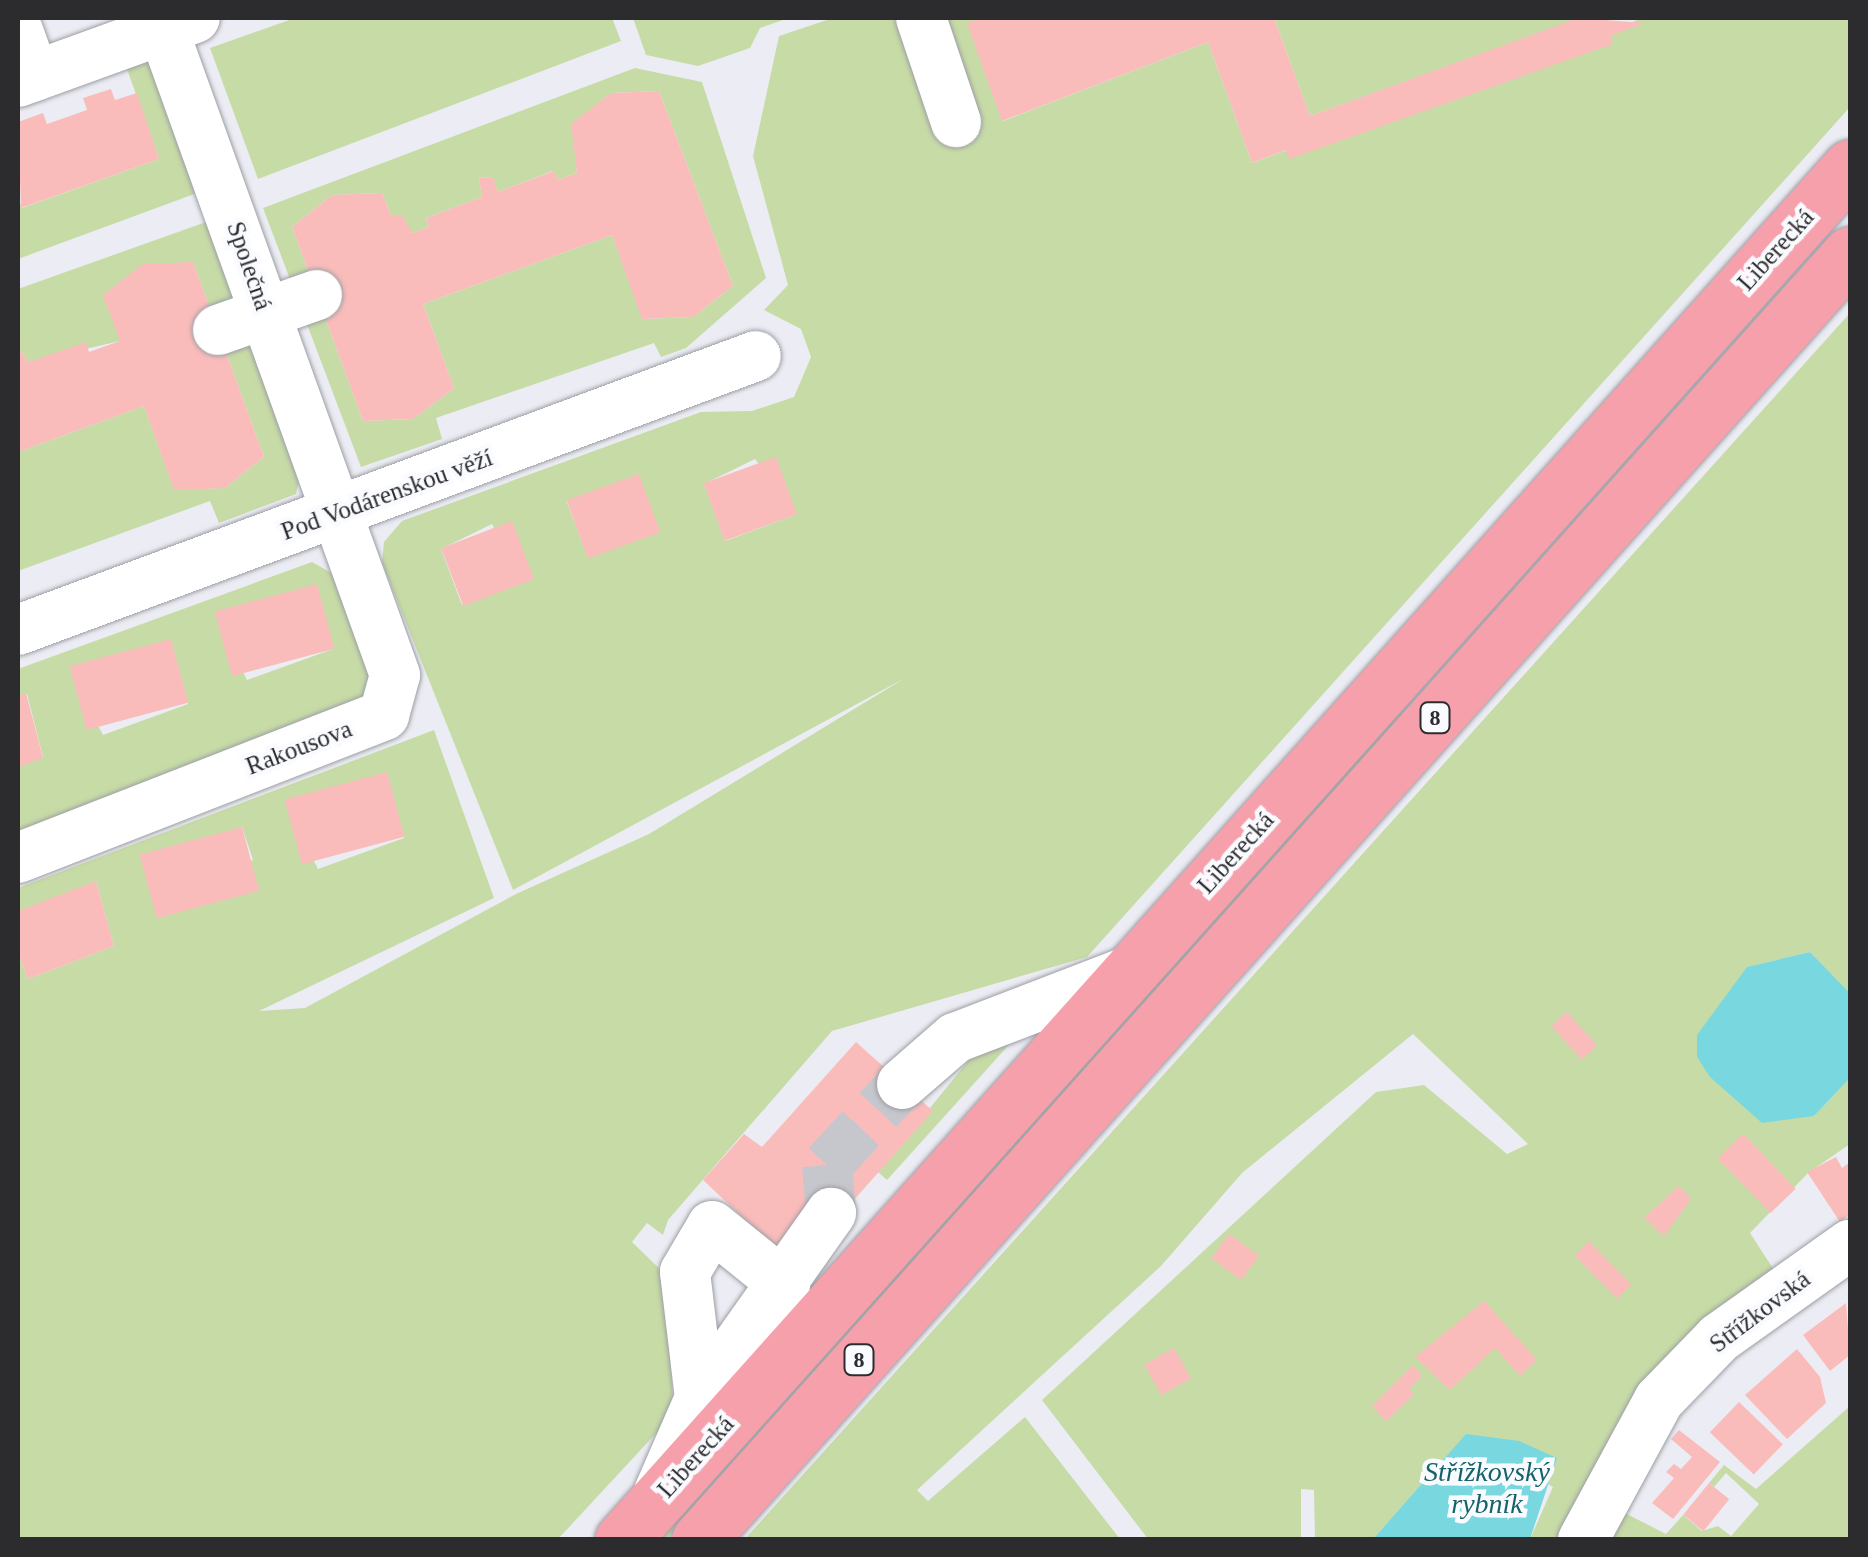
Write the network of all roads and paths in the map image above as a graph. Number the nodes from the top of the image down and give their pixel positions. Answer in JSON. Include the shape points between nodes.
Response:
{"nodes":[{"id":1,"x":921,"y":18,"type":"edge"},
{"id":2,"x":172,"y":21,"type":"edge"},
{"id":3,"x":23,"y":63,"type":"edge"},
{"id":4,"x":956,"y":122,"type":"dead end"},
{"id":5,"x":1850,"y":167,"type":"edge"},
{"id":6,"x":1850,"y":254,"type":"edge"},
{"id":7,"x":317,"y":294,"type":"dead end"},
{"id":8,"x":266,"y":313,"type":"junction"},
{"id":9,"x":218,"y":330,"type":"dead end"},
{"id":10,"x":756,"y":356,"type":"dead end"},
{"id":11,"x":339,"y":514,"type":"junction"},
{"id":12,"x":18,"y":630,"type":"edge"},
{"id":13,"x":18,"y":858,"type":"edge"},
{"id":14,"x":1132,"y":970,"type":"junction"},
{"id":15,"x":902,"y":1084,"type":"tunnel mouth"},
{"id":16,"x":831,"y":1213,"type":"tunnel mouth"},
{"id":17,"x":1850,"y":1245,"type":"edge"},
{"id":18,"x":785,"y":1285,"type":"junction"},
{"id":19,"x":700,"y":1398,"type":"junction"},
{"id":20,"x":638,"y":1522,"type":"edge"},
{"id":21,"x":698,"y":1540,"type":"edge"},
{"id":22,"x":1583,"y":1540,"type":"edge"}],
"edges":[{"from":1,"to":4,"type":"street"},
{"from":2,"to":3,"type":"street"},
{"from":2,"to":8,"type":"street","name":"Společná"},
{"from":5,"to":14,"type":"highway","name":"Liberecká","number":"8"},
{"from":6,"to":21,"type":"highway","number":"8"},
{"from":7,"to":8,"type":"street"},
{"from":8,"to":9,"type":"street"},
{"from":8,"to":11,"type":"street","name":"Společná"},
{"from":10,"to":11,"type":"street","name":"Pod Vodárenskou věží"},
{"from":11,"to":12,"type":"street","name":"Pod Vodárenskou věží"},
{"from":11,"to":13,"type":"street","name":"Rakousova","via":[[395,675],[384,715]]},
{"from":14,"to":15,"type":"street","via":[[955,1038]]},
{"from":14,"to":20,"type":"highway","name":"Liberecká","number":"8"},
{"from":16,"to":18,"type":"street"},
{"from":17,"to":22,"type":"street","name":"Střížkovská","via":[[1719,1338],[1660,1400]]},
{"from":18,"to":19,"type":"street"},
{"from":18,"to":19,"type":"street","via":[[712,1226],[685,1272]]},
{"from":19,"to":20,"type":"street"}]}
